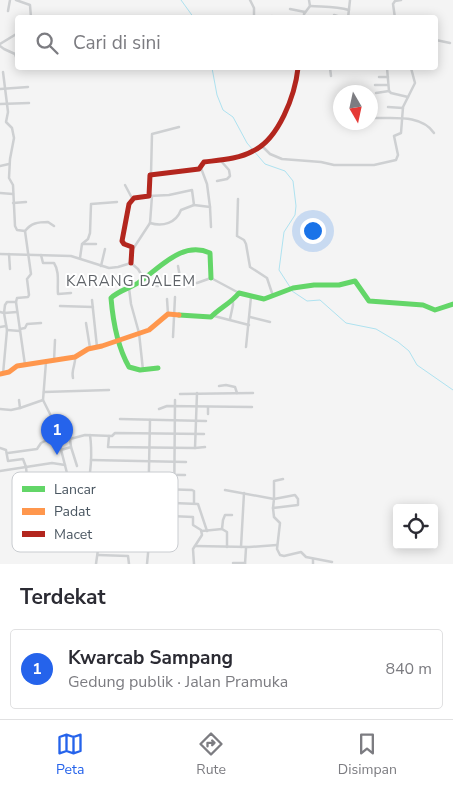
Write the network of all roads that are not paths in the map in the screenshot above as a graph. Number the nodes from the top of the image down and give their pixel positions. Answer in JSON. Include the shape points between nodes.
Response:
{"nodes":[{"id":1,"x":10,"y":0,"type":"edge"},
{"id":2,"x":16,"y":0,"type":"edge"},
{"id":3,"x":250,"y":0,"type":"edge"},
{"id":4,"x":309,"y":0,"type":"edge"},
{"id":5,"x":350,"y":0,"type":"edge"},
{"id":6,"x":401,"y":0,"type":"edge"},
{"id":7,"x":310,"y":6,"type":"junction"},
{"id":8,"x":290,"y":9,"type":"dead end"},
{"id":9,"x":349,"y":10,"type":"junction"},
{"id":10,"x":8,"y":11,"type":"dead end"},
{"id":11,"x":305,"y":12,"type":"junction"},
{"id":12,"x":31,"y":15,"type":"edge"},
{"id":13,"x":254,"y":15,"type":"edge"},
{"id":14,"x":304,"y":15,"type":"edge"},
{"id":15,"x":348,"y":15,"type":"edge"},
{"id":16,"x":395,"y":15,"type":"edge"},
{"id":17,"x":15,"y":35,"type":"edge"},
{"id":18,"x":438,"y":40,"type":"edge"},
{"id":19,"x":450,"y":43,"type":"dead end"},
{"id":20,"x":0,"y":45,"type":"edge"},
{"id":21,"x":15,"y":54,"type":"edge"},
{"id":22,"x":298,"y":70,"type":"edge"},
{"id":23,"x":330,"y":70,"type":"edge"},
{"id":24,"x":387,"y":70,"type":"edge"},
{"id":25,"x":412,"y":70,"type":"edge"},
{"id":26,"x":3,"y":72,"type":"dead end"},
{"id":27,"x":331,"y":76,"type":"dead end"},
{"id":28,"x":388,"y":76,"type":"junction"},
{"id":29,"x":379,"y":78,"type":"dead end"},
{"id":30,"x":388,"y":84,"type":"junction"},
{"id":31,"x":375,"y":85,"type":"dead end"},
{"id":32,"x":28,"y":87,"type":"dead end"},
{"id":33,"x":0,"y":89,"type":"edge"},
{"id":34,"x":4,"y":89,"type":"junction"},
{"id":35,"x":389,"y":91,"type":"junction"},
{"id":36,"x":378,"y":93,"type":"edge"},
{"id":37,"x":408,"y":98,"type":"junction"},
{"id":38,"x":29,"y":103,"type":"dead end"},
{"id":39,"x":0,"y":104,"type":"edge"},
{"id":40,"x":7,"y":104,"type":"junction"},
{"id":41,"x":388,"y":107,"type":"dead end"},
{"id":42,"x":403,"y":108,"type":"junction"},
{"id":43,"x":378,"y":118,"type":"edge"},
{"id":44,"x":401,"y":118,"type":"junction"},
{"id":45,"x":180,"y":128,"type":"dead end"},
{"id":46,"x":434,"y":133,"type":"dead end"},
{"id":47,"x":263,"y":147,"type":"junction"},
{"id":48,"x":221,"y":161,"type":"junction"},
{"id":49,"x":9,"y":164,"type":"junction"},
{"id":50,"x":0,"y":166,"type":"edge"},
{"id":51,"x":201,"y":168,"type":"junction"},
{"id":52,"x":151,"y":174,"type":"junction"},
{"id":53,"x":216,"y":181,"type":"dead end"},
{"id":54,"x":125,"y":185,"type":"dead end"},
{"id":55,"x":0,"y":193,"type":"edge"},
{"id":56,"x":13,"y":194,"type":"junction"},
{"id":57,"x":151,"y":196,"type":"junction"},
{"id":58,"x":238,"y":199,"type":"dead end"},
{"id":59,"x":133,"y":200,"type":"junction"},
{"id":60,"x":26,"y":202,"type":"dead end"},
{"id":61,"x":117,"y":202,"type":"dead end"},
{"id":62,"x":13,"y":203,"type":"junction"},
{"id":63,"x":194,"y":205,"type":"junction"},
{"id":64,"x":210,"y":207,"type":"junction"},
{"id":65,"x":150,"y":223,"type":"junction"},
{"id":66,"x":54,"y":226,"type":"dead end"},
{"id":67,"x":211,"y":227,"type":"dead end"},
{"id":68,"x":24,"y":231,"type":"junction"},
{"id":69,"x":82,"y":244,"type":"junction"},
{"id":70,"x":96,"y":244,"type":"dead end"},
{"id":71,"x":105,"y":249,"type":"dead end"},
{"id":72,"x":132,"y":249,"type":"junction"},
{"id":73,"x":0,"y":254,"type":"edge"},
{"id":74,"x":9,"y":254,"type":"junction"},
{"id":75,"x":29,"y":255,"type":"junction"},
{"id":76,"x":41,"y":256,"type":"junction"},
{"id":77,"x":80,"y":258,"type":"junction"},
{"id":78,"x":131,"y":263,"type":"junction"},
{"id":79,"x":101,"y":266,"type":"junction"},
{"id":80,"x":178,"y":266,"type":"dead end"},
{"id":81,"x":10,"y":269,"type":"dead end"},
{"id":82,"x":211,"y":278,"type":"junction"},
{"id":83,"x":144,"y":279,"type":"junction"},
{"id":84,"x":181,"y":283,"type":"junction"},
{"id":85,"x":129,"y":288,"type":"junction"},
{"id":86,"x":71,"y":293,"type":"dead end"},
{"id":87,"x":239,"y":293,"type":"junction"},
{"id":88,"x":273,"y":296,"type":"junction"},
{"id":89,"x":175,"y":297,"type":"dead end"},
{"id":90,"x":251,"y":297,"type":"junction"},
{"id":91,"x":167,"y":299,"type":"dead end"},
{"id":92,"x":92,"y":300,"type":"dead end"},
{"id":93,"x":16,"y":302,"type":"junction"},
{"id":94,"x":233,"y":302,"type":"junction"},
{"id":95,"x":453,"y":304,"type":"edge"},
{"id":96,"x":60,"y":306,"type":"dead end"},
{"id":97,"x":93,"y":307,"type":"junction"},
{"id":98,"x":0,"y":312,"type":"edge"},
{"id":99,"x":17,"y":312,"type":"junction"},
{"id":100,"x":4,"y":313,"type":"junction"},
{"id":101,"x":171,"y":314,"type":"junction"},
{"id":102,"x":214,"y":316,"type":"junction"},
{"id":103,"x":250,"y":317,"type":"junction"},
{"id":104,"x":230,"y":320,"type":"junction"},
{"id":105,"x":270,"y":322,"type":"dead end"},
{"id":106,"x":42,"y":323,"type":"dead end"},
{"id":107,"x":86,"y":323,"type":"dead end"},
{"id":108,"x":250,"y":325,"type":"junction"},
{"id":109,"x":0,"y":327,"type":"edge"},
{"id":110,"x":7,"y":328,"type":"junction"},
{"id":111,"x":20,"y":330,"type":"junction"},
{"id":112,"x":139,"y":332,"type":"junction"},
{"id":113,"x":173,"y":337,"type":"dead end"},
{"id":114,"x":55,"y":340,"type":"dead end"},
{"id":115,"x":119,"y":341,"type":"junction"},
{"id":116,"x":97,"y":347,"type":"junction"},
{"id":117,"x":246,"y":347,"type":"dead end"},
{"id":118,"x":90,"y":348,"type":"junction"},
{"id":119,"x":75,"y":357,"type":"junction"},
{"id":120,"x":54,"y":361,"type":"junction"},
{"id":121,"x":46,"y":362,"type":"junction"},
{"id":122,"x":26,"y":365,"type":"junction"},
{"id":123,"x":158,"y":368,"type":"dead end"},
{"id":124,"x":143,"y":370,"type":"junction"},
{"id":125,"x":1,"y":374,"type":"edge"},
{"id":126,"x":73,"y":378,"type":"dead end"},
{"id":127,"x":219,"y":386,"type":"dead end"},
{"id":128,"x":109,"y":390,"type":"dead end"},
{"id":129,"x":44,"y":392,"type":"junction"},
{"id":130,"x":197,"y":393,"type":"junction"},
{"id":131,"x":236,"y":393,"type":"junction"},
{"id":132,"x":253,"y":393,"type":"dead end"},
{"id":133,"x":180,"y":394,"type":"dead end"},
{"id":134,"x":19,"y":400,"type":"dead end"},
{"id":135,"x":43,"y":400,"type":"junction"},
{"id":136,"x":175,"y":400,"type":"dead end"},
{"id":137,"x":175,"y":407,"type":"junction"},
{"id":138,"x":197,"y":407,"type":"junction"},
{"id":139,"x":208,"y":407,"type":"junction"},
{"id":140,"x":252,"y":407,"type":"dead end"},
{"id":141,"x":20,"y":408,"type":"junction"},
{"id":142,"x":0,"y":409,"type":"edge"},
{"id":143,"x":159,"y":409,"type":"dead end"},
{"id":144,"x":208,"y":414,"type":"dead end"},
{"id":145,"x":120,"y":419,"type":"dead end"},
{"id":146,"x":150,"y":420,"type":"junction"},
{"id":147,"x":196,"y":420,"type":"junction"},
{"id":148,"x":175,"y":421,"type":"junction"},
{"id":149,"x":206,"y":421,"type":"dead end"},
{"id":150,"x":150,"y":434,"type":"junction"},
{"id":151,"x":176,"y":434,"type":"junction"},
{"id":152,"x":195,"y":434,"type":"junction"},
{"id":153,"x":204,"y":434,"type":"dead end"},
{"id":154,"x":57,"y":435,"type":"junction"},
{"id":155,"x":90,"y":435,"type":"junction"},
{"id":156,"x":109,"y":436,"type":"junction"},
{"id":157,"x":71,"y":447,"type":"junction"},
{"id":158,"x":205,"y":447,"type":"dead end"},
{"id":159,"x":0,"y":448,"type":"edge"},
{"id":160,"x":150,"y":448,"type":"junction"},
{"id":161,"x":176,"y":448,"type":"junction"},
{"id":162,"x":196,"y":448,"type":"junction"},
{"id":163,"x":61,"y":450,"type":"junction"},
{"id":164,"x":8,"y":453,"type":"junction"},
{"id":165,"x":91,"y":460,"type":"junction"},
{"id":166,"x":150,"y":462,"type":"junction"},
{"id":167,"x":175,"y":462,"type":"junction"},
{"id":168,"x":186,"y":462,"type":"dead end"},
{"id":169,"x":65,"y":464,"type":"junction"},
{"id":170,"x":77,"y":466,"type":"dead end"},
{"id":171,"x":26,"y":467,"type":"junction"},
{"id":172,"x":0,"y":471,"type":"edge"},
{"id":173,"x":26,"y":472,"type":"edge"},
{"id":174,"x":67,"y":472,"type":"edge"},
{"id":175,"x":89,"y":472,"type":"edge"},
{"id":176,"x":150,"y":472,"type":"edge"},
{"id":177,"x":175,"y":472,"type":"edge"},
{"id":178,"x":186,"y":475,"type":"dead end"},
{"id":179,"x":178,"y":476,"type":"edge"},
{"id":180,"x":282,"y":479,"type":"dead end"},
{"id":181,"x":178,"y":490,"type":"edge"},
{"id":182,"x":225,"y":490,"type":"dead end"},
{"id":183,"x":244,"y":493,"type":"junction"},
{"id":184,"x":274,"y":498,"type":"junction"},
{"id":185,"x":178,"y":503,"type":"edge"},
{"id":186,"x":194,"y":503,"type":"junction"},
{"id":187,"x":273,"y":508,"type":"junction"},
{"id":188,"x":202,"y":515,"type":"junction"},
{"id":189,"x":232,"y":515,"type":"dead end"},
{"id":190,"x":178,"y":517,"type":"edge"},
{"id":191,"x":194,"y":517,"type":"junction"},
{"id":192,"x":222,"y":529,"type":"junction"},
{"id":193,"x":202,"y":531,"type":"junction"},
{"id":194,"x":207,"y":531,"type":"junction"},
{"id":195,"x":277,"y":545,"type":"junction"},
{"id":196,"x":195,"y":546,"type":"junction"},
{"id":197,"x":227,"y":547,"type":"junction"},
{"id":198,"x":242,"y":547,"type":"junction"},
{"id":199,"x":246,"y":547,"type":"junction"},
{"id":200,"x":98,"y":552,"type":"edge"},
{"id":201,"x":97,"y":555,"type":"junction"},
{"id":202,"x":313,"y":558,"type":"junction"},
{"id":203,"x":332,"y":562,"type":"dead end"},
{"id":204,"x":233,"y":563,"type":"edge"},
{"id":205,"x":245,"y":563,"type":"edge"},
{"id":206,"x":96,"y":564,"type":"edge"},
{"id":207,"x":129,"y":564,"type":"edge"},
{"id":208,"x":194,"y":564,"type":"edge"},
{"id":209,"x":313,"y":564,"type":"edge"}],
"edges":[{"from":1,"to":10,"type":"street"},
{"from":2,"to":12,"type":"street","via":[[30,5]]},
{"from":3,"to":13,"type":"street"},
{"from":4,"to":7,"type":"street"},
{"from":5,"to":9,"type":"street"},
{"from":6,"to":16,"type":"street","via":[[395,1]]},
{"from":7,"to":9,"type":"street","via":[[335,6]]},
{"from":7,"to":11,"type":"street"},
{"from":8,"to":11,"type":"street"},
{"from":9,"to":15,"type":"street"},
{"from":11,"to":14,"type":"street"},
{"from":17,"to":20,"type":"street"},
{"from":18,"to":19,"type":"street"},
{"from":20,"to":21,"type":"street"},
{"from":22,"to":47,"type":"street","via":[[293,95],[276,130]]},
{"from":23,"to":27,"type":"street"},
{"from":24,"to":28,"type":"street"},
{"from":25,"to":37,"type":"street","via":[[415,83]]},
{"from":26,"to":34,"type":"street"},
{"from":28,"to":29,"type":"street"},
{"from":28,"to":30,"type":"street"},
{"from":30,"to":31,"type":"street"},
{"from":30,"to":35,"type":"street"},
{"from":32,"to":34,"type":"street"},
{"from":33,"to":34,"type":"street"},
{"from":34,"to":40,"type":"street"},
{"from":35,"to":36,"type":"street"},
{"from":35,"to":37,"type":"street"},
{"from":37,"to":42,"type":"street"},
{"from":38,"to":40,"type":"street"},
{"from":39,"to":40,"type":"street"},
{"from":40,"to":49,"type":"street","via":[[6,122],[12,128],[14,138]]},
{"from":41,"to":42,"type":"street"},
{"from":42,"to":44,"type":"street"},
{"from":43,"to":44,"type":"street"},
{"from":44,"to":46,"type":"street","via":[[426,124]]},
{"from":44,"to":47,"type":"street","via":[[401,133],[394,136],[398,158],[387,163],[351,166],[289,160],[273,156]]},
{"from":45,"to":52,"type":"street","via":[[152,134]]},
{"from":47,"to":48,"type":"street"},
{"from":48,"to":51,"type":"street","via":[[204,162]]},
{"from":48,"to":53,"type":"street","via":[[230,176]]},
{"from":49,"to":50,"type":"street"},
{"from":49,"to":56,"type":"street"},
{"from":51,"to":52,"type":"street"},
{"from":51,"to":64,"type":"street"},
{"from":52,"to":57,"type":"street"},
{"from":54,"to":59,"type":"street"},
{"from":55,"to":56,"type":"street"},
{"from":56,"to":62,"type":"street"},
{"from":57,"to":59,"type":"street"},
{"from":57,"to":63,"type":"street","via":[[192,190]]},
{"from":57,"to":65,"type":"street"},
{"from":58,"to":88,"type":"street","via":[[237,236],[246,244],[250,268],[267,278]]},
{"from":59,"to":72,"type":"street","via":[[129,204],[122,241]]},
{"from":60,"to":62,"type":"street"},
{"from":61,"to":69,"type":"street","via":[[91,204],[90,233]]},
{"from":62,"to":68,"type":"street","via":[[16,228]]},
{"from":63,"to":64,"type":"street"},
{"from":63,"to":65,"type":"street","via":[[180,210],[177,218],[164,225]]},
{"from":64,"to":67,"type":"street"},
{"from":65,"to":72,"type":"street"},
{"from":66,"to":68,"type":"street","via":[[48,222],[34,223]]},
{"from":68,"to":75,"type":"street"},
{"from":69,"to":70,"type":"street"},
{"from":69,"to":77,"type":"street"},
{"from":71,"to":79,"type":"street"},
{"from":72,"to":78,"type":"street"},
{"from":73,"to":74,"type":"street"},
{"from":74,"to":75,"type":"street"},
{"from":74,"to":81,"type":"street"},
{"from":75,"to":76,"type":"street"},
{"from":75,"to":93,"type":"street","via":[[29,295],[18,297]]},
{"from":76,"to":77,"type":"street","via":[[51,254]]},
{"from":76,"to":86,"type":"street","via":[[43,262],[56,266],[58,294]]},
{"from":77,"to":79,"type":"street"},
{"from":78,"to":79,"type":"street","via":[[113,268]]},
{"from":78,"to":83,"type":"street"},
{"from":80,"to":84,"type":"street"},
{"from":82,"to":83,"type":"street","via":[[211,256],[203,250],[190,250],[180,253]]},
{"from":82,"to":84,"type":"street"},
{"from":82,"to":87,"type":"street"},
{"from":83,"to":84,"type":"street","via":[[157,286]]},
{"from":83,"to":85,"type":"street"},
{"from":85,"to":112,"type":"street"},
{"from":85,"to":115,"type":"street","via":[[112,298],[114,326]]},
{"from":87,"to":90,"type":"street"},
{"from":87,"to":94,"type":"street"},
{"from":88,"to":90,"type":"street"},
{"from":88,"to":95,"type":"street","via":[[290,288],[355,281],[369,301],[423,305],[435,310]]},
{"from":89,"to":101,"type":"street"},
{"from":90,"to":103,"type":"street"},
{"from":91,"to":101,"type":"street"},
{"from":92,"to":97,"type":"street"},
{"from":93,"to":99,"type":"street"},
{"from":93,"to":100,"type":"street","via":[[7,302]]},
{"from":94,"to":102,"type":"street","via":[[222,306]]},
{"from":94,"to":104,"type":"street"},
{"from":96,"to":97,"type":"street"},
{"from":97,"to":116,"type":"street"},
{"from":98,"to":100,"type":"street"},
{"from":99,"to":100,"type":"street"},
{"from":99,"to":111,"type":"street"},
{"from":100,"to":110,"type":"street"},
{"from":101,"to":102,"type":"street"},
{"from":101,"to":112,"type":"street","via":[[148,330]]},
{"from":101,"to":113,"type":"street"},
{"from":102,"to":104,"type":"street"},
{"from":103,"to":105,"type":"street"},
{"from":103,"to":108,"type":"street"},
{"from":104,"to":108,"type":"street"},
{"from":106,"to":111,"type":"street","via":[[27,324]]},
{"from":107,"to":118,"type":"street"},
{"from":108,"to":117,"type":"street"},
{"from":109,"to":110,"type":"street"},
{"from":110,"to":111,"type":"street"},
{"from":110,"to":125,"type":"street"},
{"from":111,"to":122,"type":"street"},
{"from":112,"to":115,"type":"street"},
{"from":112,"to":124,"type":"street"},
{"from":114,"to":120,"type":"street"},
{"from":115,"to":116,"type":"street"},
{"from":115,"to":124,"type":"street","via":[[129,367]]},
{"from":116,"to":118,"type":"street"},
{"from":118,"to":119,"type":"street"},
{"from":119,"to":120,"type":"street"},
{"from":119,"to":126,"type":"street"},
{"from":120,"to":121,"type":"street"},
{"from":121,"to":122,"type":"street"},
{"from":121,"to":129,"type":"street"},
{"from":122,"to":125,"type":"street"},
{"from":123,"to":124,"type":"street"},
{"from":127,"to":131,"type":"street","via":[[232,385]]},
{"from":128,"to":129,"type":"street"},
{"from":129,"to":135,"type":"street"},
{"from":130,"to":131,"type":"street"},
{"from":130,"to":133,"type":"street"},
{"from":130,"to":138,"type":"street"},
{"from":131,"to":132,"type":"street"},
{"from":134,"to":141,"type":"street"},
{"from":135,"to":141,"type":"street"},
{"from":135,"to":154,"type":"street"},
{"from":136,"to":137,"type":"street"},
{"from":137,"to":138,"type":"street"},
{"from":137,"to":143,"type":"street"},
{"from":137,"to":148,"type":"street"},
{"from":138,"to":139,"type":"street"},
{"from":138,"to":147,"type":"street"},
{"from":139,"to":140,"type":"street"},
{"from":139,"to":144,"type":"street"},
{"from":141,"to":142,"type":"street"},
{"from":145,"to":146,"type":"street"},
{"from":146,"to":148,"type":"street"},
{"from":146,"to":150,"type":"street"},
{"from":147,"to":148,"type":"street"},
{"from":147,"to":149,"type":"street"},
{"from":147,"to":152,"type":"street"},
{"from":148,"to":151,"type":"street"},
{"from":150,"to":151,"type":"street"},
{"from":150,"to":156,"type":"street","via":[[115,433]]},
{"from":150,"to":160,"type":"street"},
{"from":151,"to":152,"type":"street"},
{"from":151,"to":161,"type":"street"},
{"from":152,"to":153,"type":"street"},
{"from":152,"to":162,"type":"street"},
{"from":154,"to":163,"type":"street"},
{"from":154,"to":164,"type":"street","via":[[41,443],[37,449]]},
{"from":155,"to":156,"type":"street"},
{"from":155,"to":157,"type":"street","via":[[70,439]]},
{"from":155,"to":165,"type":"street"},
{"from":156,"to":160,"type":"street","via":[[108,447]]},
{"from":157,"to":163,"type":"street"},
{"from":157,"to":170,"type":"street"},
{"from":158,"to":162,"type":"street"},
{"from":159,"to":164,"type":"street"},
{"from":160,"to":161,"type":"street"},
{"from":160,"to":166,"type":"street"},
{"from":161,"to":162,"type":"street"},
{"from":161,"to":167,"type":"street"},
{"from":163,"to":169,"type":"street"},
{"from":164,"to":171,"type":"street","via":[[8,461],[23,459]]},
{"from":165,"to":166,"type":"street"},
{"from":165,"to":175,"type":"street"},
{"from":166,"to":167,"type":"street"},
{"from":166,"to":176,"type":"street"},
{"from":167,"to":168,"type":"street"},
{"from":167,"to":177,"type":"street"},
{"from":169,"to":171,"type":"street"},
{"from":169,"to":174,"type":"street"},
{"from":171,"to":172,"type":"street"},
{"from":171,"to":173,"type":"street"},
{"from":178,"to":179,"type":"street"},
{"from":180,"to":184,"type":"street","via":[[274,481]]},
{"from":181,"to":186,"type":"street","via":[[194,491]]},
{"from":182,"to":183,"type":"street"},
{"from":183,"to":184,"type":"street"},
{"from":183,"to":198,"type":"street"},
{"from":184,"to":187,"type":"street"},
{"from":184,"to":187,"type":"street","via":[[295,495],[298,504]]},
{"from":185,"to":186,"type":"street"},
{"from":186,"to":188,"type":"street","via":[[198,504]]},
{"from":187,"to":195,"type":"street","via":[[274,517],[280,524]]},
{"from":188,"to":191,"type":"street"},
{"from":188,"to":194,"type":"street"},
{"from":189,"to":192,"type":"street","via":[[223,517]]},
{"from":190,"to":191,"type":"street"},
{"from":191,"to":193,"type":"street","via":[[194,525]]},
{"from":192,"to":194,"type":"street"},
{"from":192,"to":197,"type":"street","via":[[227,532]]},
{"from":193,"to":194,"type":"street"},
{"from":193,"to":196,"type":"street","via":[[202,537]]},
{"from":195,"to":199,"type":"street"},
{"from":195,"to":202,"type":"street","via":[[282,556],[302,552]]},
{"from":196,"to":197,"type":"street"},
{"from":196,"to":208,"type":"street"},
{"from":197,"to":198,"type":"street"},
{"from":198,"to":199,"type":"street"},
{"from":199,"to":205,"type":"street"},
{"from":200,"to":201,"type":"street"},
{"from":201,"to":206,"type":"street"},
{"from":201,"to":207,"type":"street","via":[[128,556]]},
{"from":202,"to":203,"type":"street"},
{"from":202,"to":209,"type":"street"},
{"from":204,"to":205,"type":"street"}]}
